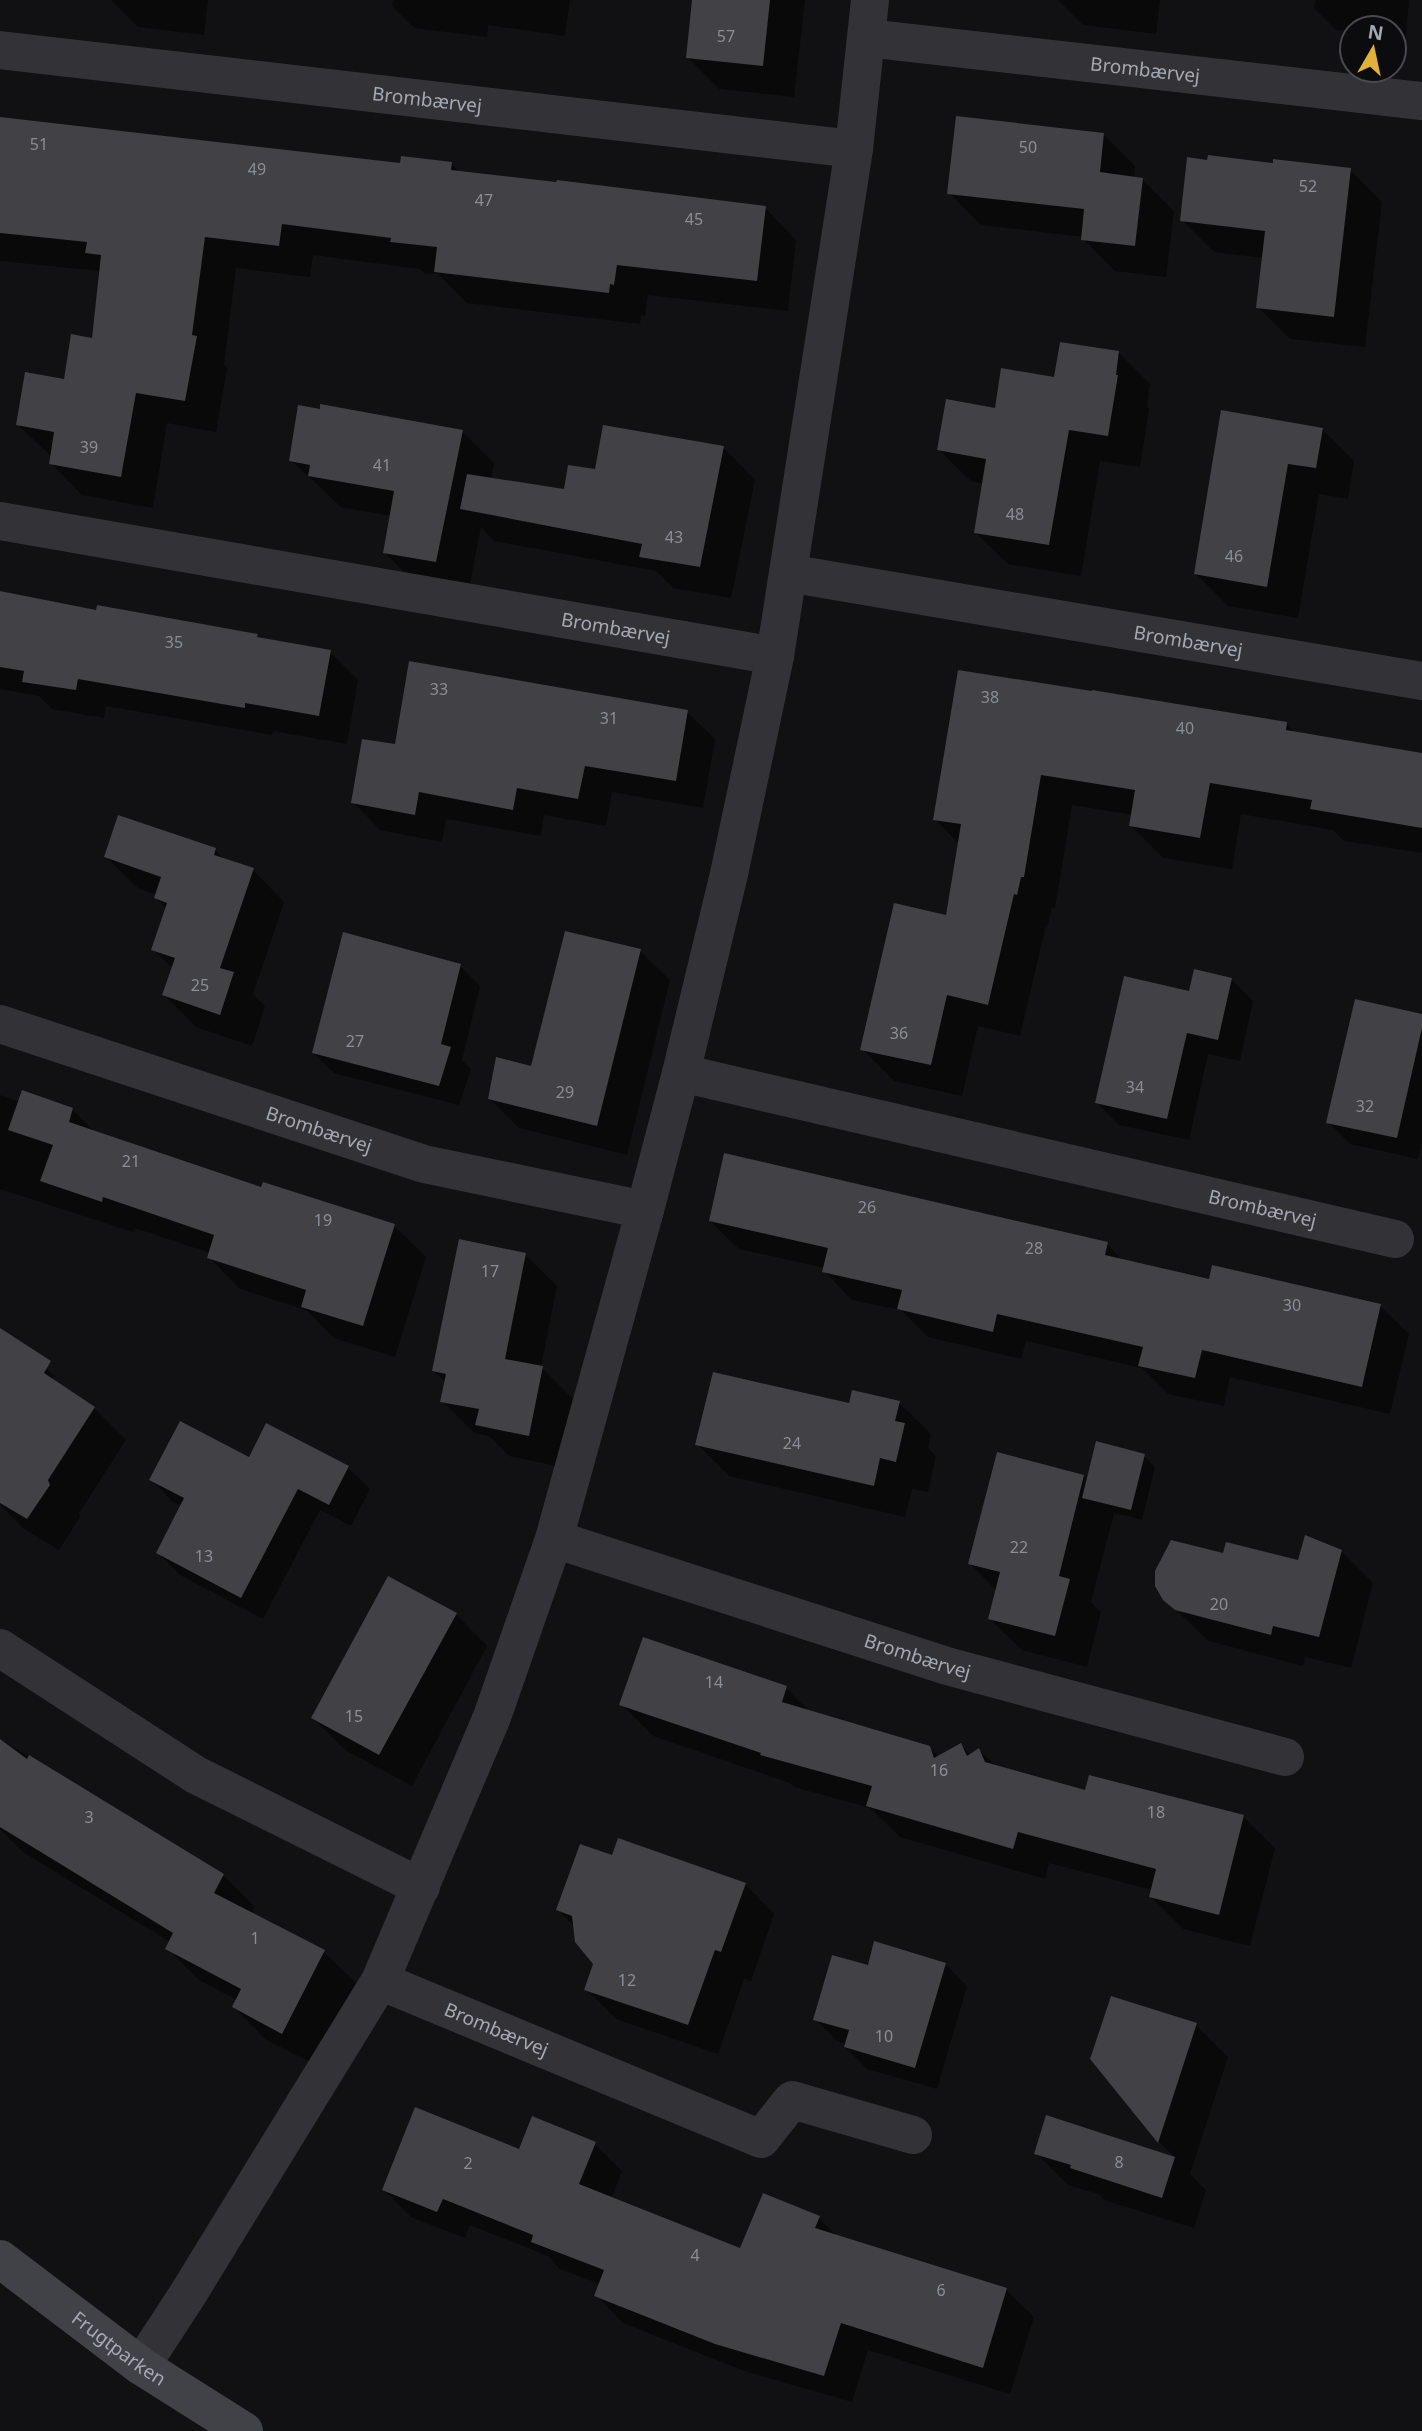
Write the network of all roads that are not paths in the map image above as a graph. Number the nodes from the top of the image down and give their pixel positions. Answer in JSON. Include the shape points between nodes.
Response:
{"nodes":[{"id":1,"x":870,"y":0,"type":"edge"},
{"id":2,"x":867,"y":38,"type":"junction"},
{"id":3,"x":0,"y":50,"type":"edge"},
{"id":4,"x":1422,"y":101,"type":"edge"},
{"id":5,"x":854,"y":149,"type":"junction"},
{"id":6,"x":0,"y":521,"type":"edge"},
{"id":7,"x":788,"y":573,"type":"junction"},
{"id":8,"x":775,"y":656,"type":"junction"},
{"id":9,"x":1422,"y":681,"type":"edge"},
{"id":10,"x":0,"y":1024,"type":"edge"},
{"id":11,"x":681,"y":1073,"type":"junction"},
{"id":12,"x":645,"y":1210,"type":"junction"},
{"id":13,"x":1395,"y":1239,"type":"dead end"},
{"id":14,"x":554,"y":1539,"type":"junction"},
{"id":15,"x":0,"y":1648,"type":"edge"},
{"id":16,"x":1285,"y":1758,"type":"dead end"},
{"id":17,"x":421,"y":1887,"type":"junction"},
{"id":18,"x":380,"y":1981,"type":"junction"},
{"id":19,"x":913,"y":2135,"type":"dead end"},
{"id":20,"x":0,"y":2259,"type":"edge"},
{"id":21,"x":141,"y":2366,"type":"junction"},
{"id":22,"x":244,"y":2431,"type":"edge"}],
"edges":[{"from":1,"to":2,"type":"street"},
{"from":2,"to":4,"type":"street","name":"Brombærvej"},
{"from":2,"to":5,"type":"street"},
{"from":3,"to":5,"type":"street","name":"Brombærvej"},
{"from":5,"to":7,"type":"street"},
{"from":6,"to":8,"type":"street","name":"Brombærvej"},
{"from":7,"to":8,"type":"street"},
{"from":7,"to":9,"type":"street","name":"Brombærvej"},
{"from":8,"to":11,"type":"street"},
{"from":10,"to":12,"type":"street","name":"Brombærvej","via":[[424,1164]]},
{"from":11,"to":12,"type":"street"},
{"from":11,"to":13,"type":"street","name":"Brombærvej"},
{"from":12,"to":14,"type":"street"},
{"from":14,"to":16,"type":"street","name":"Brombærvej","via":[[947,1666]]},
{"from":14,"to":17,"type":"street","via":[[492,1717]]},
{"from":15,"to":17,"type":"street","via":[[196,1774]]},
{"from":17,"to":18,"type":"street"},
{"from":18,"to":19,"type":"street","name":"Brombærvej","via":[[761,2138],[792,2100]]},
{"from":18,"to":21,"type":"street"},
{"from":20,"to":21,"type":"street","name":"Frugtparken"},
{"from":21,"to":22,"type":"street","name":"Frugtparken"}]}
